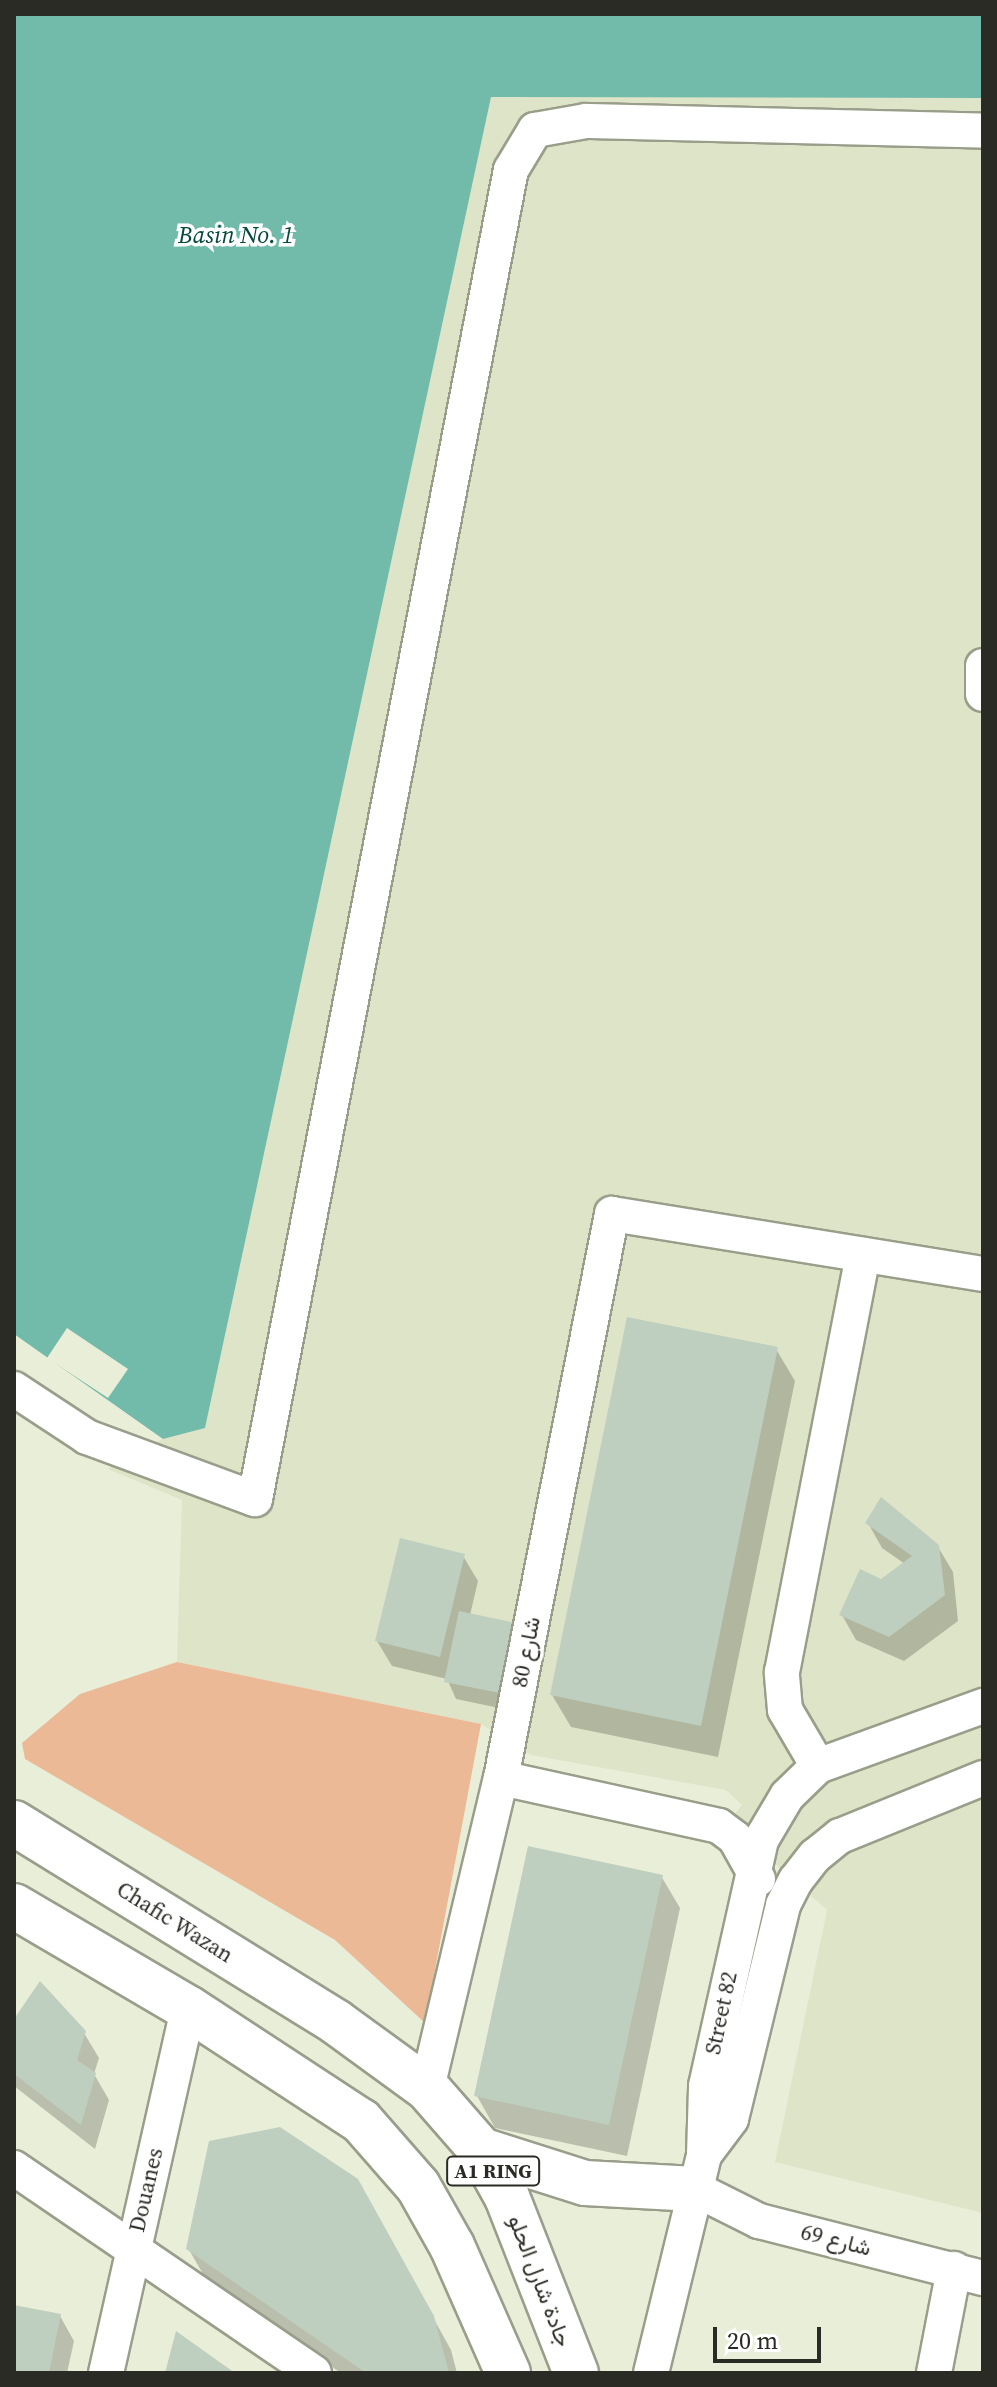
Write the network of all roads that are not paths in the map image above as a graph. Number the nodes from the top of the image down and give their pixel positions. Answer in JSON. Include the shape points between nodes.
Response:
{"nodes":[{"id":1,"x":983,"y":131,"type":"edge"},
{"id":2,"x":983,"y":666,"type":"edge"},
{"id":3,"x":983,"y":694,"type":"edge"},
{"id":4,"x":863,"y":1255,"type":"junction"},
{"id":5,"x":983,"y":1274,"type":"edge"},
{"id":6,"x":14,"y":1389,"type":"edge"},
{"id":7,"x":983,"y":1706,"type":"edge"},
{"id":8,"x":818,"y":1766,"type":"junction"},
{"id":9,"x":501,"y":1778,"type":"junction"},
{"id":10,"x":983,"y":1778,"type":"edge"},
{"id":11,"x":14,"y":1823,"type":"edge"},
{"id":12,"x":751,"y":1872,"type":"junction"},
{"id":13,"x":783,"y":1905,"type":"junction"},
{"id":14,"x":14,"y":1906,"type":"edge"},
{"id":15,"x":188,"y":2008,"type":"junction"},
{"id":16,"x":336,"y":2022,"type":"joint"},
{"id":17,"x":427,"y":2088,"type":"junction"},
{"id":18,"x":481,"y":2150,"type":"junction"},
{"id":19,"x":14,"y":2168,"type":"edge"},
{"id":20,"x":700,"y":2172,"type":"junction"},
{"id":21,"x":133,"y":2249,"type":"junction"},
{"id":22,"x":968,"y":2274,"type":"edge"},
{"id":23,"x":106,"y":2373,"type":"edge"},
{"id":24,"x":314,"y":2373,"type":"edge"},
{"id":25,"x":508,"y":2373,"type":"edge"},
{"id":26,"x":576,"y":2373,"type":"edge"},
{"id":27,"x":651,"y":2373,"type":"edge"},
{"id":28,"x":934,"y":2373,"type":"edge"}],
"edges":[{"from":1,"to":6,"type":"street","via":[[586,121],[535,130],[511,170],[504,201],[255,1499],[87,1437]]},
{"from":2,"to":3,"type":"street"},
{"from":4,"to":5,"type":"street"},
{"from":4,"to":8,"type":"street","via":[[782,1672],[785,1710]]},
{"from":4,"to":9,"type":"street","name":"شارع 80","via":[[612,1214]]},
{"from":7,"to":8,"type":"street"},
{"from":8,"to":12,"type":"street","name":"Street 82","via":[[787,1796],[761,1840]]},
{"from":9,"to":12,"type":"street","via":[[719,1826],[740,1846]]},
{"from":9,"to":17,"type":"street","name":"شارع 80"},
{"from":10,"to":13,"type":"street","via":[[840,1836],[815,1856]]},
{"from":11,"to":16,"type":"highway","name":"Chafic Wazan","number":"A1 RING"},
{"from":12,"to":13,"type":"street"},
{"from":12,"to":20,"type":"street","name":"Street 82","via":[[703,2107]]},
{"from":13,"to":20,"type":"street","name":"Street 82","via":[[738,2099]]},
{"from":14,"to":15,"type":"highway","number":"A1 RING"},
{"from":15,"to":21,"type":"street","name":"Douanes"},
{"from":15,"to":25,"type":"highway","number":"A1 RING","via":[[331,2097],[383,2144],[418,2186],[452,2246]]},
{"from":16,"to":17,"type":"highway","name":"جادة شارل الحلو","number":"A1 RING"},
{"from":17,"to":18,"type":"highway","name":"جادة شارل الحلو","number":"A1 RING"},
{"from":18,"to":20,"type":"highway","via":[[585,2183]]},
{"from":18,"to":26,"type":"highway","name":"جادة شارل الحلو","number":"A1 RING","via":[[507,2197]]},
{"from":19,"to":21,"type":"street"},
{"from":20,"to":22,"type":"street","name":"شارع 69","via":[[759,2221]]},
{"from":20,"to":27,"type":"street","name":"Street 82"},
{"from":21,"to":23,"type":"street","name":"Douanes"},
{"from":21,"to":24,"type":"street"},
{"from":22,"to":28,"type":"street"}]}
